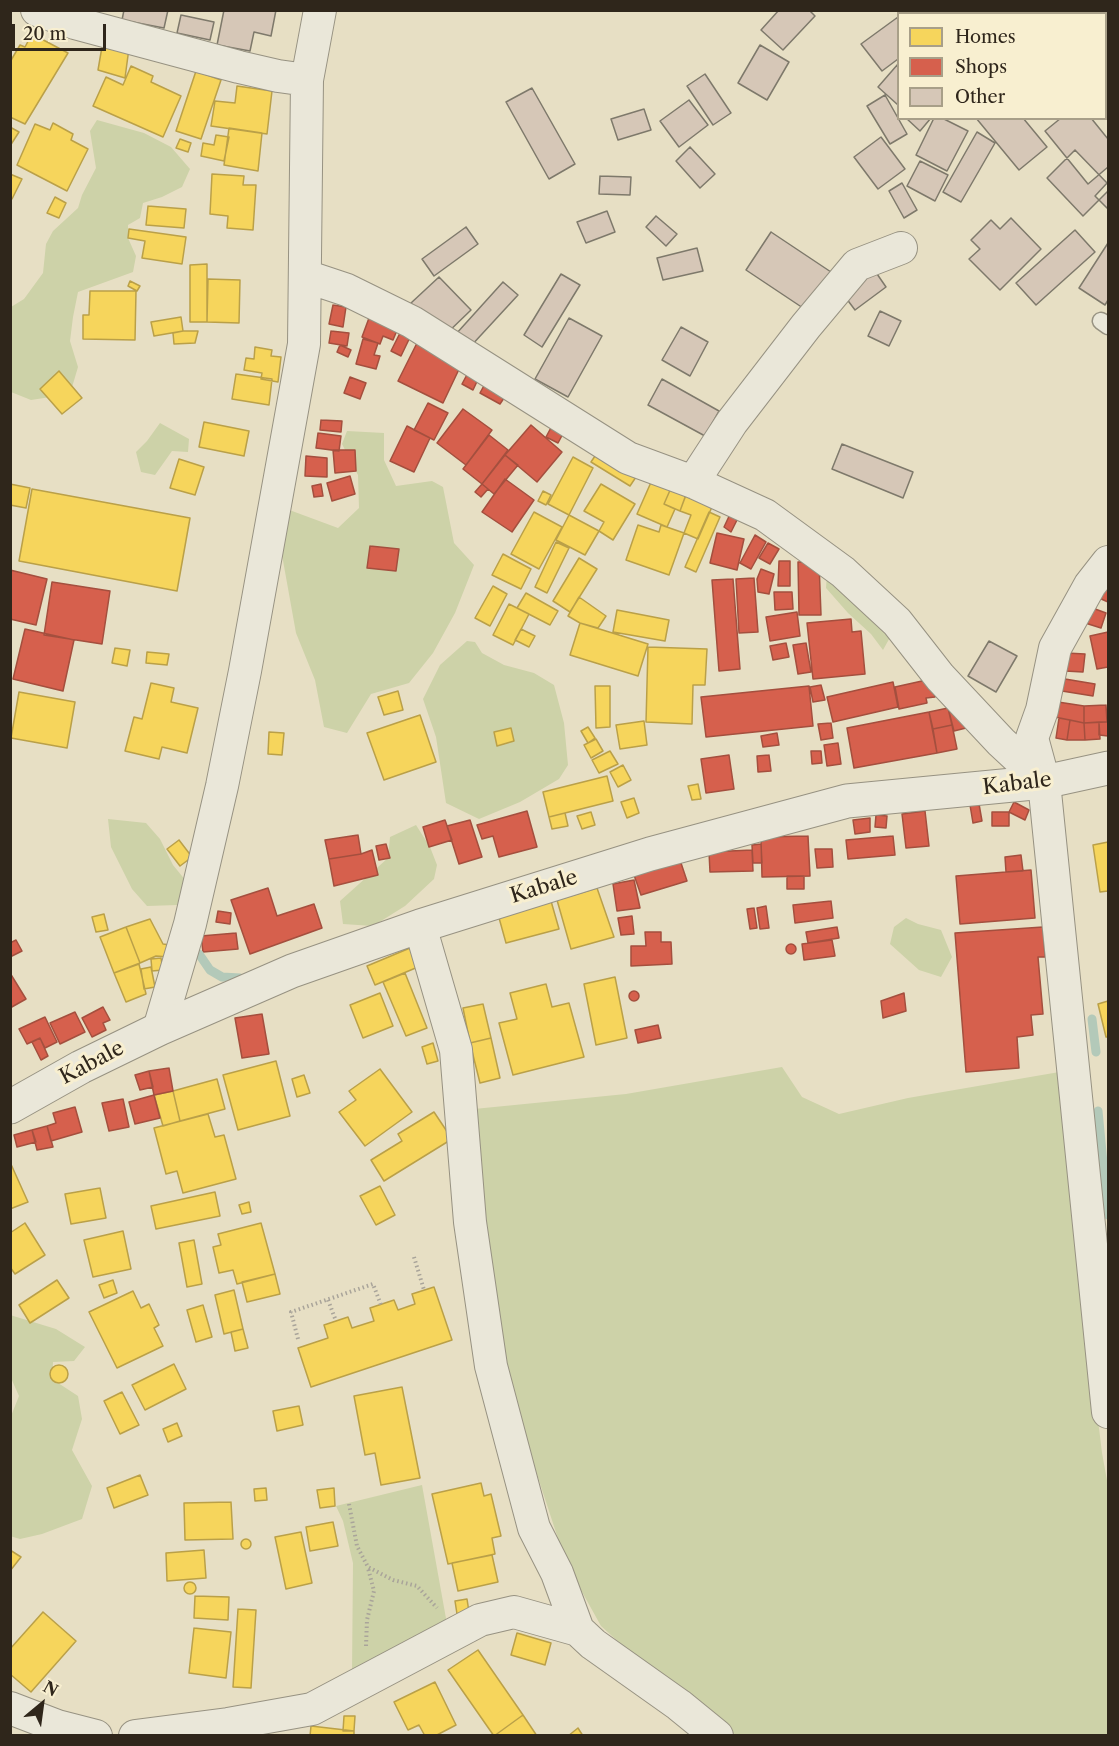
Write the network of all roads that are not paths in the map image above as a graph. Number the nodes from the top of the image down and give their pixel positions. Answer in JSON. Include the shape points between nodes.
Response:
{"nodes":[{"id":1,"x":37,"y":10,"type":"edge"},
{"id":2,"x":320,"y":10,"type":"edge"},
{"id":3,"x":307,"y":80,"type":"junction"},
{"id":4,"x":901,"y":248,"type":"dead end"},
{"id":5,"x":305,"y":276,"type":"junction"},
{"id":6,"x":693,"y":482,"type":"junction"},
{"id":7,"x":1108,"y":562,"type":"edge"},
{"id":8,"x":1108,"y":768,"type":"edge"},
{"id":9,"x":1044,"y":782,"type":"junction"},
{"id":10,"x":420,"y":926,"type":"junction"},
{"id":11,"x":159,"y":1029,"type":"junction"},
{"id":12,"x":10,"y":1107,"type":"edge"},
{"id":13,"x":1108,"y":1412,"type":"edge"},
{"id":14,"x":578,"y":1630,"type":"junction"},
{"id":15,"x":10,"y":1708,"type":"edge"},
{"id":16,"x":96,"y":1736,"type":"edge"},
{"id":17,"x":135,"y":1736,"type":"edge"},
{"id":18,"x":717,"y":1736,"type":"edge"}],
"edges":[{"from":1,"to":3,"type":"street","via":[[238,67]]},
{"from":2,"to":3,"type":"street"},
{"from":3,"to":5,"type":"street"},
{"from":4,"to":6,"type":"street","via":[[857,265],[732,422]]},
{"from":5,"to":6,"type":"street","via":[[347,290],[412,322],[628,458]]},
{"from":5,"to":11,"type":"street","via":[[304,344],[245,671],[195,903]]},
{"from":6,"to":9,"type":"street","via":[[765,515],[843,572],[897,622],[940,677]]},
{"from":7,"to":9,"type":"street","via":[[1090,585],[1055,648],[1032,738]]},
{"from":8,"to":9,"type":"street","name":"Kabale"},
{"from":9,"to":10,"type":"street","name":"Kabale","via":[[847,801],[650,854]]},
{"from":9,"to":13,"type":"street"},
{"from":10,"to":11,"type":"street","name":"Kabale","via":[[292,971]]},
{"from":10,"to":14,"type":"street","via":[[456,1050],[470,1222],[491,1366],[534,1528]]},
{"from":11,"to":12,"type":"street","name":"Kabale"},
{"from":14,"to":17,"type":"street","via":[[514,1612],[480,1620],[312,1709]]},
{"from":14,"to":18,"type":"street"},
{"from":15,"to":16,"type":"street"}]}
